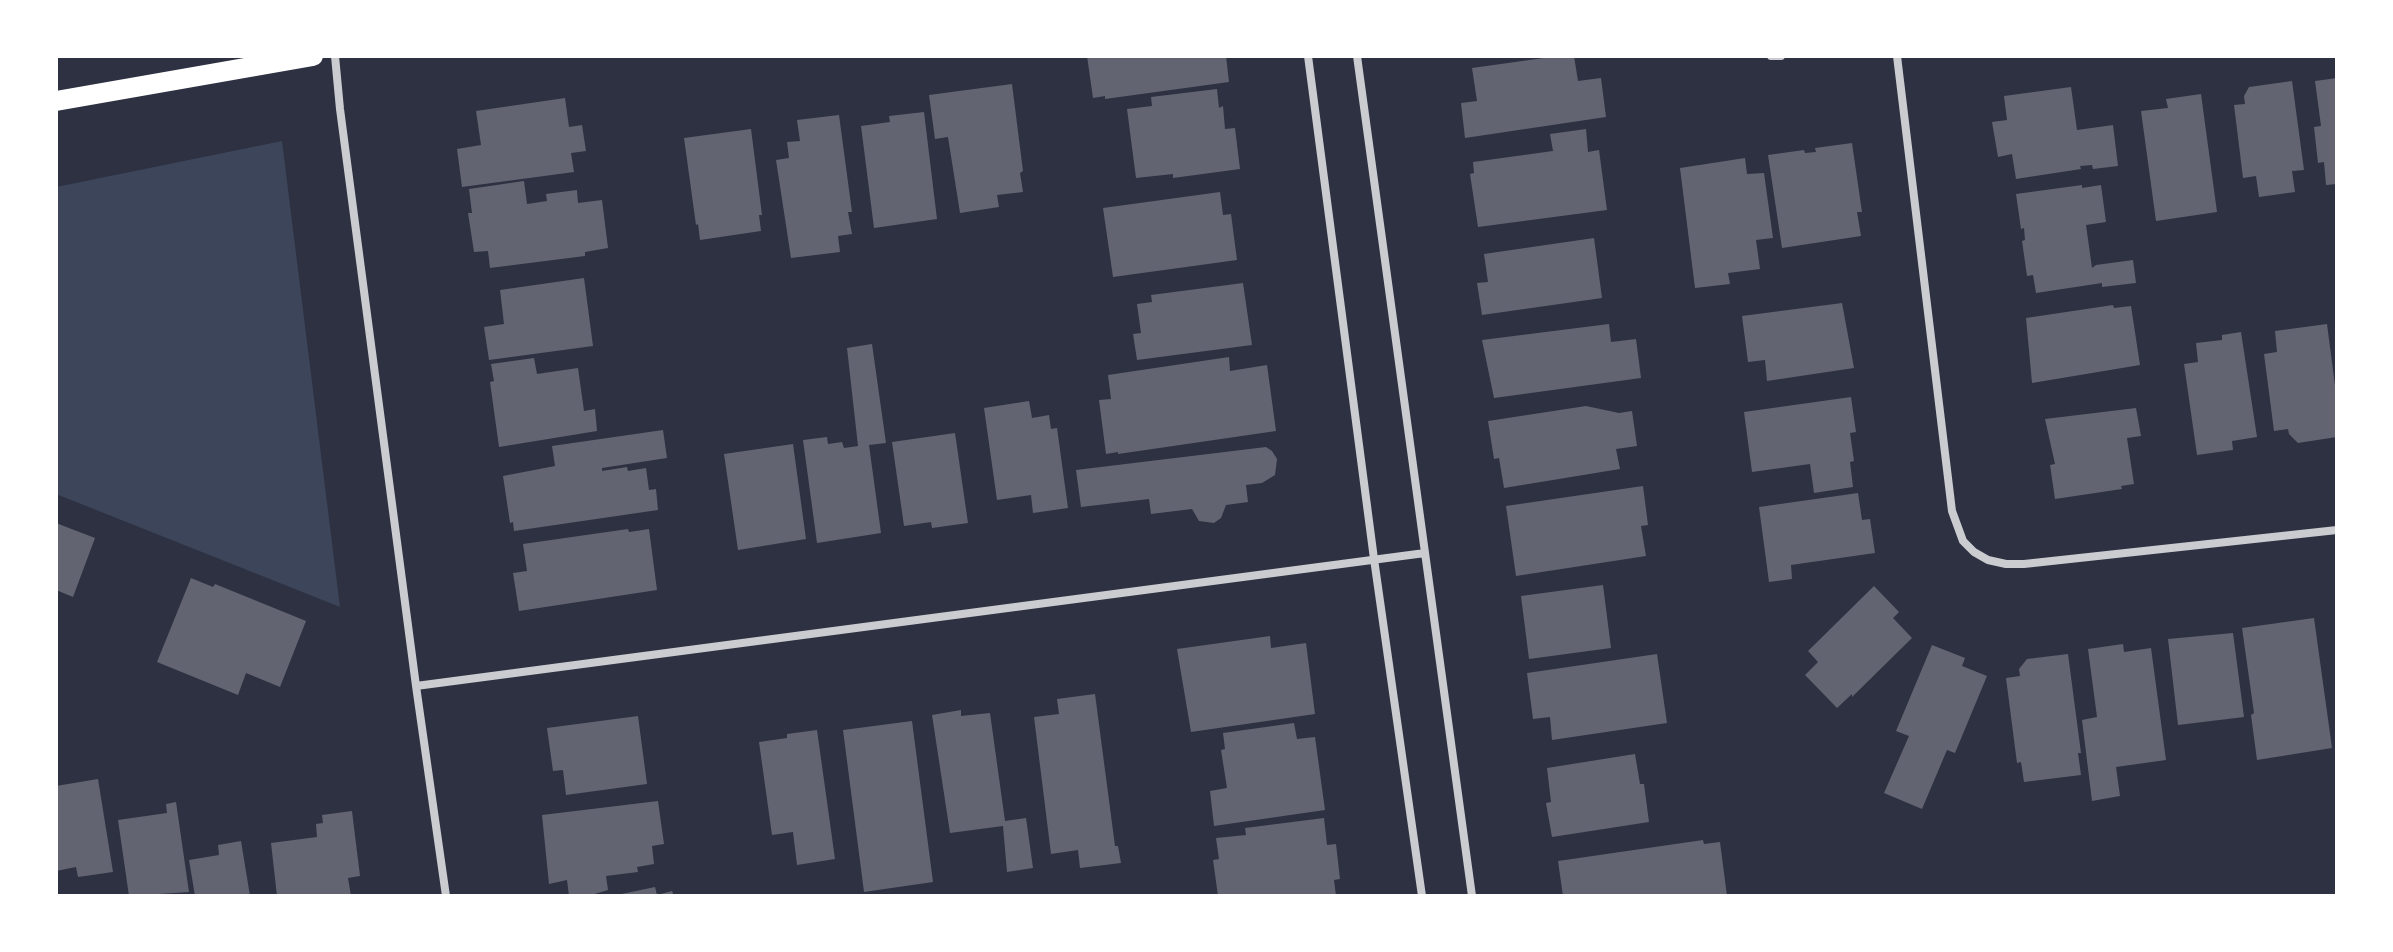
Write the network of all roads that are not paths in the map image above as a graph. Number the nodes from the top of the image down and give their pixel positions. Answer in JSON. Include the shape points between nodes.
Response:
{"nodes":[{"id":1,"x":313,"y":56,"type":"edge"},
{"id":2,"x":335,"y":56,"type":"edge"},
{"id":3,"x":1308,"y":56,"type":"edge"},
{"id":4,"x":1357,"y":56,"type":"edge"},
{"id":5,"x":1771,"y":56,"type":"edge"},
{"id":6,"x":1781,"y":56,"type":"edge"},
{"id":7,"x":1897,"y":56,"type":"edge"},
{"id":8,"x":56,"y":101,"type":"edge"},
{"id":9,"x":2337,"y":530,"type":"edge"},
{"id":10,"x":1425,"y":553,"type":"junction"},
{"id":11,"x":1374,"y":559,"type":"junction"},
{"id":12,"x":416,"y":686,"type":"junction"},
{"id":13,"x":446,"y":896,"type":"edge"},
{"id":14,"x":1422,"y":896,"type":"edge"},
{"id":15,"x":1472,"y":896,"type":"edge"}],
"edges":[{"from":1,"to":8,"type":"main road"},
{"from":2,"to":12,"type":"street"},
{"from":3,"to":11,"type":"street"},
{"from":4,"to":10,"type":"street"},
{"from":5,"to":6,"type":"street"},
{"from":7,"to":9,"type":"street","via":[[1952,511],[1963,541],[1988,560],[2024,564]]},
{"from":10,"to":11,"type":"street"},
{"from":10,"to":15,"type":"street"},
{"from":11,"to":12,"type":"street"},
{"from":11,"to":14,"type":"street"},
{"from":12,"to":13,"type":"street"}]}
